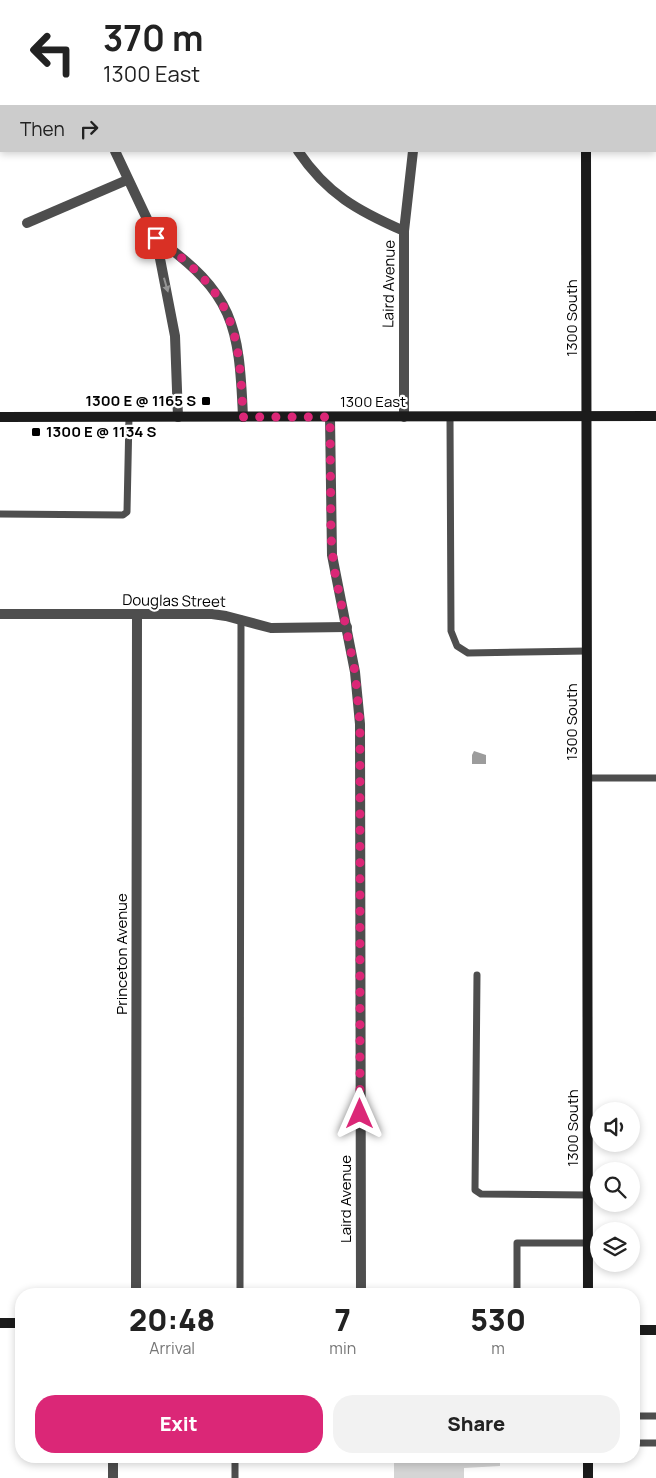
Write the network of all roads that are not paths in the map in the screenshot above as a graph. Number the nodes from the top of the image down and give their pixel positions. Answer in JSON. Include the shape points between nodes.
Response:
{"nodes":[{"id":1,"x":115,"y":152,"type":"edge"},
{"id":2,"x":299,"y":152,"type":"edge"},
{"id":3,"x":413,"y":152,"type":"edge"},
{"id":4,"x":586,"y":152,"type":"edge"},
{"id":5,"x":127,"y":180,"type":"junction"},
{"id":6,"x":27,"y":223,"type":"dead end"},
{"id":7,"x":404,"y":231,"type":"junction"},
{"id":8,"x":156,"y":238,"type":"junction"},
{"id":9,"x":656,"y":416,"type":"edge"},
{"id":10,"x":0,"y":417,"type":"edge"},
{"id":11,"x":129,"y":417,"type":"junction"},
{"id":12,"x":178,"y":417,"type":"junction"},
{"id":13,"x":243,"y":417,"type":"junction"},
{"id":14,"x":330,"y":417,"type":"junction"},
{"id":15,"x":404,"y":417,"type":"junction"},
{"id":16,"x":450,"y":417,"type":"junction"},
{"id":17,"x":587,"y":417,"type":"junction"},
{"id":18,"x":0,"y":514,"type":"edge"},
{"id":19,"x":0,"y":614,"type":"edge"},
{"id":20,"x":137,"y":614,"type":"junction"},
{"id":21,"x":241,"y":619,"type":"junction"},
{"id":22,"x":346,"y":627,"type":"junction"},
{"id":23,"x":587,"y":651,"type":"junction"},
{"id":24,"x":587,"y":778,"type":"junction"},
{"id":25,"x":656,"y":778,"type":"edge"},
{"id":26,"x":477,"y":975,"type":"dead end"},
{"id":27,"x":588,"y":1195,"type":"junction"},
{"id":28,"x":588,"y":1243,"type":"junction"},
{"id":29,"x":136,"y":1288,"type":"edge"},
{"id":30,"x":240,"y":1288,"type":"edge"},
{"id":31,"x":361,"y":1288,"type":"edge"},
{"id":32,"x":517,"y":1288,"type":"edge"},
{"id":33,"x":588,"y":1288,"type":"edge"},
{"id":34,"x":0,"y":1323,"type":"edge"},
{"id":35,"x":15,"y":1323,"type":"edge"},
{"id":36,"x":640,"y":1330,"type":"edge"},
{"id":37,"x":656,"y":1330,"type":"edge"},
{"id":38,"x":640,"y":1416,"type":"edge"},
{"id":39,"x":656,"y":1416,"type":"edge"},
{"id":40,"x":640,"y":1443,"type":"edge"},
{"id":41,"x":656,"y":1444,"type":"edge"},
{"id":42,"x":112,"y":1463,"type":"edge"},
{"id":43,"x":235,"y":1463,"type":"edge"},
{"id":44,"x":588,"y":1463,"type":"edge"},
{"id":45,"x":112,"y":1478,"type":"edge"},
{"id":46,"x":235,"y":1478,"type":"edge"},
{"id":47,"x":588,"y":1478,"type":"edge"}],
"edges":[{"from":1,"to":5,"type":"street"},
{"from":2,"to":7,"type":"street","via":[[320,180],[351,206]]},
{"from":3,"to":7,"type":"street","name":"Laird Avenue"},
{"from":4,"to":17,"type":"street","name":"1300 South"},
{"from":5,"to":6,"type":"street"},
{"from":5,"to":8,"type":"street"},
{"from":7,"to":15,"type":"street","name":"Laird Avenue"},
{"from":8,"to":12,"type":"street","one_way":true,"via":[[174,321]]},
{"from":8,"to":13,"type":"street","via":[[202,275],[225,310],[236,335],[239,352]]},
{"from":9,"to":17,"type":"street","name":"1300 East"},
{"from":10,"to":11,"type":"street","name":"1300 East"},
{"from":11,"to":12,"type":"street","name":"1300 East"},
{"from":11,"to":18,"type":"lane","via":[[128,512],[123,515]]},
{"from":12,"to":13,"type":"street","name":"1300 East"},
{"from":13,"to":14,"type":"street","name":"1300 East"},
{"from":14,"to":15,"type":"street","name":"1300 East"},
{"from":14,"to":22,"type":"street","name":"Laird Avenue","via":[[331,537]]},
{"from":15,"to":16,"type":"street","name":"1300 East"},
{"from":16,"to":17,"type":"street","name":"1300 East"},
{"from":16,"to":23,"type":"lane","via":[[451,630],[457,646],[468,654]]},
{"from":17,"to":23,"type":"street","name":"1300 South"},
{"from":19,"to":20,"type":"street","name":"Douglas Street"},
{"from":20,"to":21,"type":"street","name":"Douglas Street","via":[[218,614]]},
{"from":20,"to":29,"type":"street","name":"Princeton Avenue"},
{"from":21,"to":22,"type":"street","name":"Douglas Street","via":[[271,628]]},
{"from":21,"to":30,"type":"lane"},
{"from":22,"to":31,"type":"street","name":"Laird Avenue","via":[[360,724]]},
{"from":23,"to":24,"type":"street","name":"1300 South"},
{"from":24,"to":25,"type":"lane"},
{"from":24,"to":27,"type":"street","name":"1300 South"},
{"from":26,"to":27,"type":"lane","via":[[475,1190],[481,1194]]},
{"from":27,"to":28,"type":"street","name":"1300 South"},
{"from":28,"to":32,"type":"lane","via":[[517,1244]]},
{"from":28,"to":33,"type":"street","name":"1300 South"},
{"from":34,"to":35,"type":"street"},
{"from":36,"to":37,"type":"street"},
{"from":38,"to":39,"type":"lane"},
{"from":40,"to":41,"type":"lane"},
{"from":42,"to":45,"type":"street"},
{"from":43,"to":46,"type":"lane"},
{"from":44,"to":47,"type":"street"}]}
